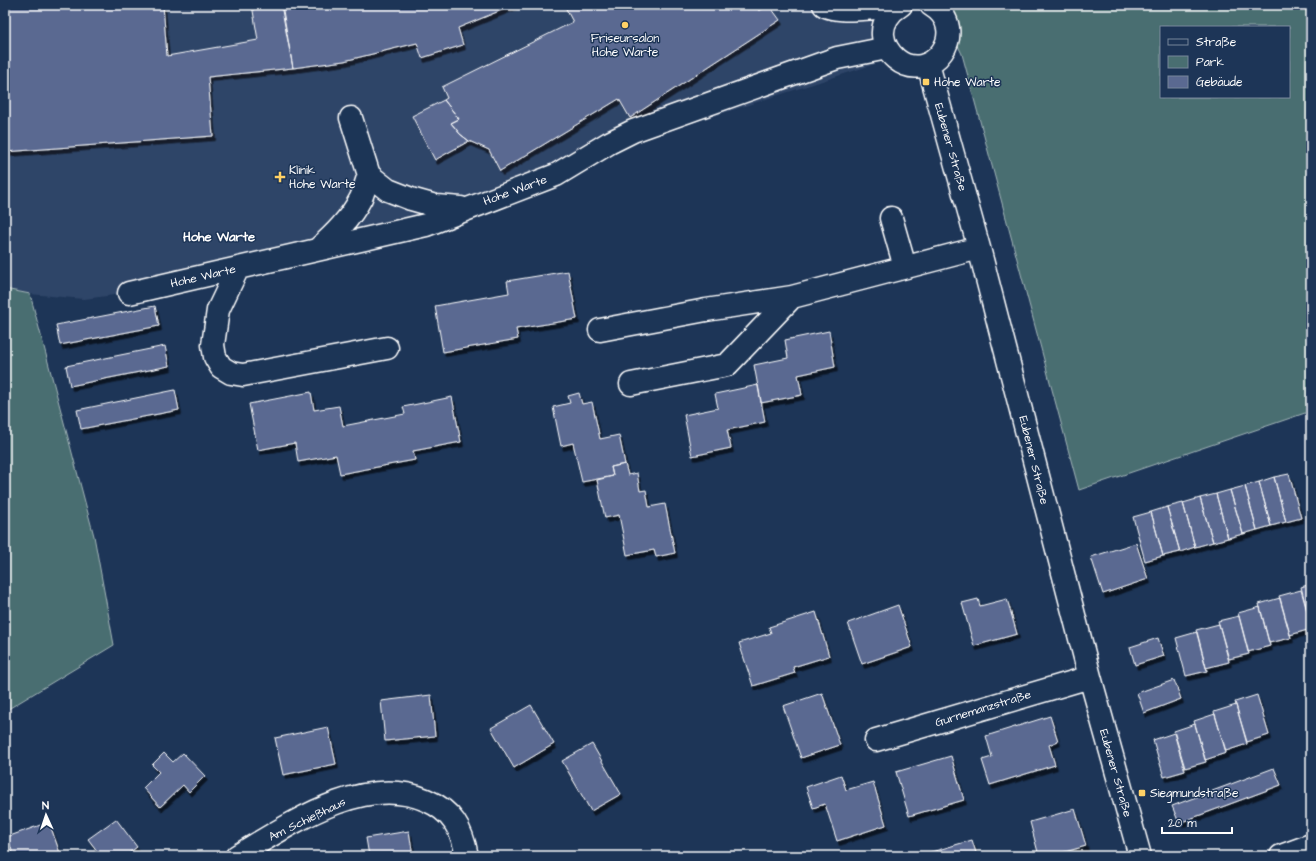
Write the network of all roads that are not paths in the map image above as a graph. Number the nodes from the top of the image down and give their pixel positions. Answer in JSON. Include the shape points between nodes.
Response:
{"nodes":[{"id":1,"x":824,"y":5,"type":"edge"},
{"id":2,"x":900,"y":6,"type":"edge"},
{"id":3,"x":940,"y":8,"type":"edge"},
{"id":4,"x":887,"y":48,"type":"junction"},
{"id":5,"x":928,"y":64,"type":"junction"},
{"id":6,"x":351,"y":118,"type":"dead end"},
{"id":7,"x":369,"y":175,"type":"junction"},
{"id":8,"x":467,"y":208,"type":"junction"},
{"id":9,"x":891,"y":218,"type":"dead end"},
{"id":10,"x":979,"y":248,"type":"junction"},
{"id":11,"x":317,"y":250,"type":"junction"},
{"id":12,"x":905,"y":267,"type":"junction"},
{"id":13,"x":238,"y":268,"type":"junction"},
{"id":14,"x":129,"y":293,"type":"dead end"},
{"id":15,"x":792,"y":297,"type":"junction"},
{"id":16,"x":600,"y":330,"type":"dead end"},
{"id":17,"x":386,"y":348,"type":"dead end"},
{"id":18,"x":631,"y":384,"type":"dead end"},
{"id":19,"x":1090,"y":677,"type":"junction"},
{"id":20,"x":876,"y":740,"type":"dead end"},
{"id":21,"x":1311,"y":845,"type":"edge"},
{"id":22,"x":237,"y":856,"type":"edge"},
{"id":23,"x":466,"y":856,"type":"edge"},
{"id":24,"x":1140,"y":856,"type":"edge"},
{"id":25,"x":1281,"y":856,"type":"edge"}],
"edges":[{"from":1,"to":2,"type":"street","via":[[851,9]]},
{"from":2,"to":4,"type":"street","via":[[891,12],[885,25]]},
{"from":3,"to":5,"type":"street","via":[[948,28],[948,37],[940,56]]},
{"from":4,"to":5,"type":"street","via":[[895,58],[905,64]]},
{"from":4,"to":8,"type":"street","name":"Hohe Warte","via":[[837,58],[633,131],[556,175]]},
{"from":5,"to":10,"type":"street","name":"Eubener Straße"},
{"from":6,"to":7,"type":"street"},
{"from":7,"to":8,"type":"street","via":[[388,190],[411,199],[436,206]]},
{"from":7,"to":11,"type":"street","via":[[361,198],[350,215]]},
{"from":8,"to":11,"type":"street","name":"Hohe Warte","via":[[426,225]]},
{"from":9,"to":12,"type":"street"},
{"from":10,"to":12,"type":"street"},
{"from":10,"to":19,"type":"street","name":"Eubener Straße"},
{"from":11,"to":13,"type":"street","name":"Hohe Warte"},
{"from":12,"to":15,"type":"street"},
{"from":13,"to":14,"type":"street","name":"Hohe Warte"},
{"from":13,"to":17,"type":"street","via":[[218,310],[213,345],[215,357],[221,367],[231,373],[243,375]]},
{"from":15,"to":16,"type":"street"},
{"from":15,"to":18,"type":"street","via":[[727,364]]},
{"from":19,"to":20,"type":"street","name":"Gurnemanzstraße"},
{"from":19,"to":24,"type":"street","name":"Eubener Straße"},
{"from":21,"to":25,"type":"street"},
{"from":22,"to":23,"type":"street","name":"Am Schießhaus","via":[[288,826],[337,803],[389,792],[421,798],[441,808],[458,826]]}]}
